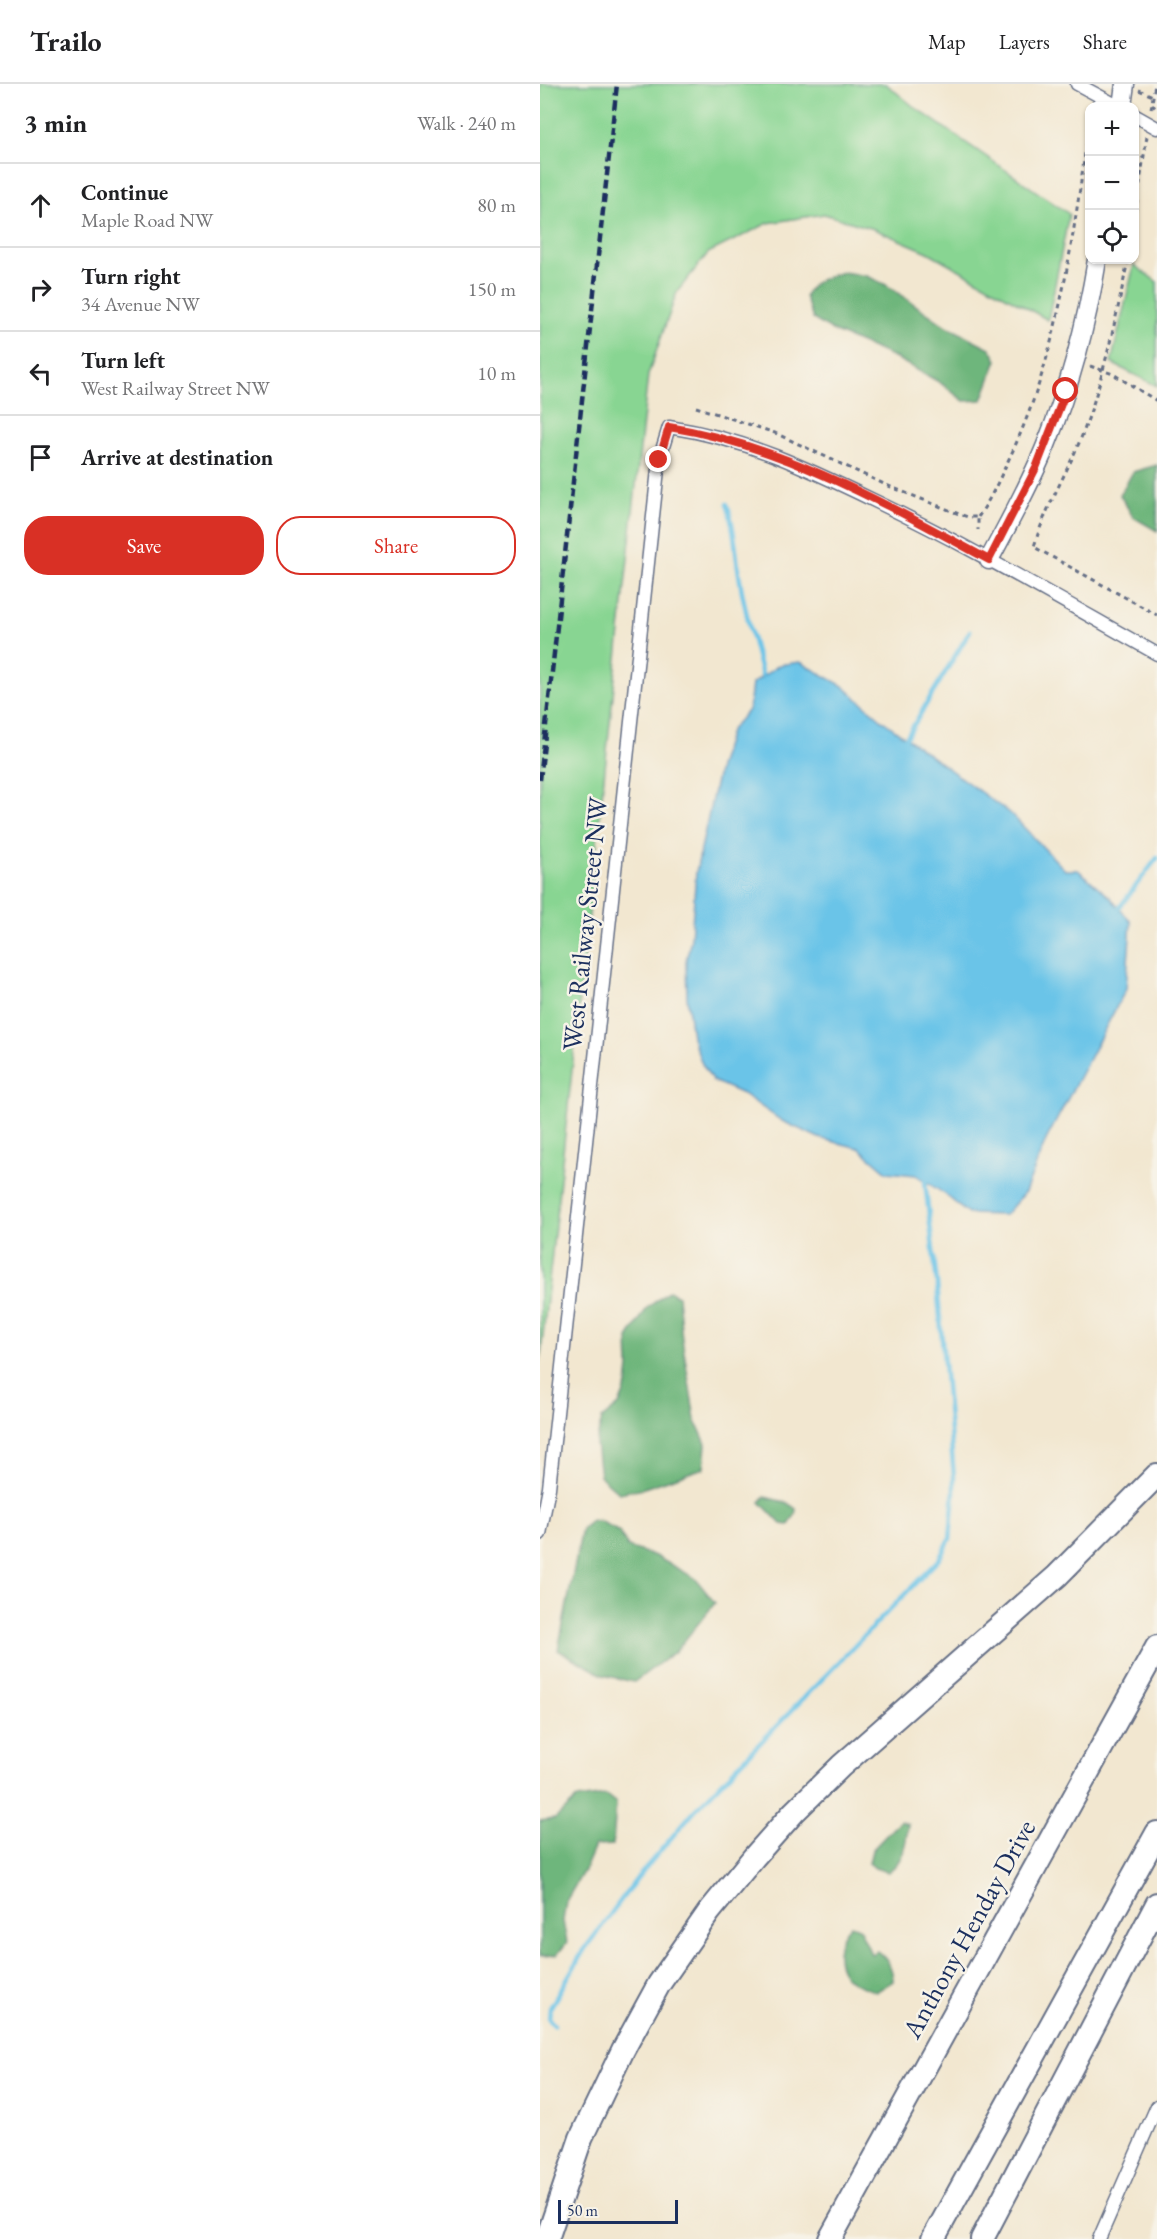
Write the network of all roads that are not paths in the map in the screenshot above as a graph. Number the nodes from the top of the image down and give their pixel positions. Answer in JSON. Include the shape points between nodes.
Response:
{"nodes":[{"id":1,"x":1077,"y":84,"type":"edge"},
{"id":2,"x":1133,"y":87,"type":"edge"},
{"id":3,"x":1112,"y":102,"type":"edge"},
{"id":4,"x":1123,"y":102,"type":"edge"},
{"id":5,"x":1139,"y":119,"type":"edge"},
{"id":6,"x":1157,"y":128,"type":"edge"},
{"id":7,"x":1096,"y":264,"type":"edge"},
{"id":8,"x":989,"y":560,"type":"junction"},
{"id":9,"x":1157,"y":654,"type":"edge"},
{"id":10,"x":1157,"y":1475,"type":"edge"},
{"id":11,"x":540,"y":1533,"type":"edge"},
{"id":12,"x":1157,"y":1647,"type":"edge"},
{"id":13,"x":1157,"y":1833,"type":"edge"},
{"id":14,"x":1157,"y":1904,"type":"edge"},
{"id":15,"x":1157,"y":2106,"type":"edge"},
{"id":16,"x":547,"y":2239,"type":"edge"},
{"id":17,"x":830,"y":2239,"type":"edge"},
{"id":18,"x":933,"y":2239,"type":"edge"},
{"id":19,"x":982,"y":2239,"type":"edge"},
{"id":20,"x":1099,"y":2239,"type":"edge"}],
"edges":[{"from":1,"to":3,"type":"street"},
{"from":2,"to":4,"type":"street"},
{"from":5,"to":6,"type":"street"},
{"from":7,"to":8,"type":"street","via":[[1074,361],[1047,444]]},
{"from":8,"to":9,"type":"street"},
{"from":8,"to":11,"type":"street","name":"West Railway Street NW","via":[[797,463],[750,445],[669,427],[659,460],[549,1488]]},
{"from":10,"to":16,"type":"highway","via":[[1057,1576],[841,1766],[761,1849],[709,1912],[659,1984],[623,2050],[581,2138]]},
{"from":12,"to":17,"type":"highway","name":"Anthony Henday Drive"},
{"from":13,"to":18,"type":"highway"},
{"from":14,"to":19,"type":"highway"},
{"from":15,"to":20,"type":"street"}]}
